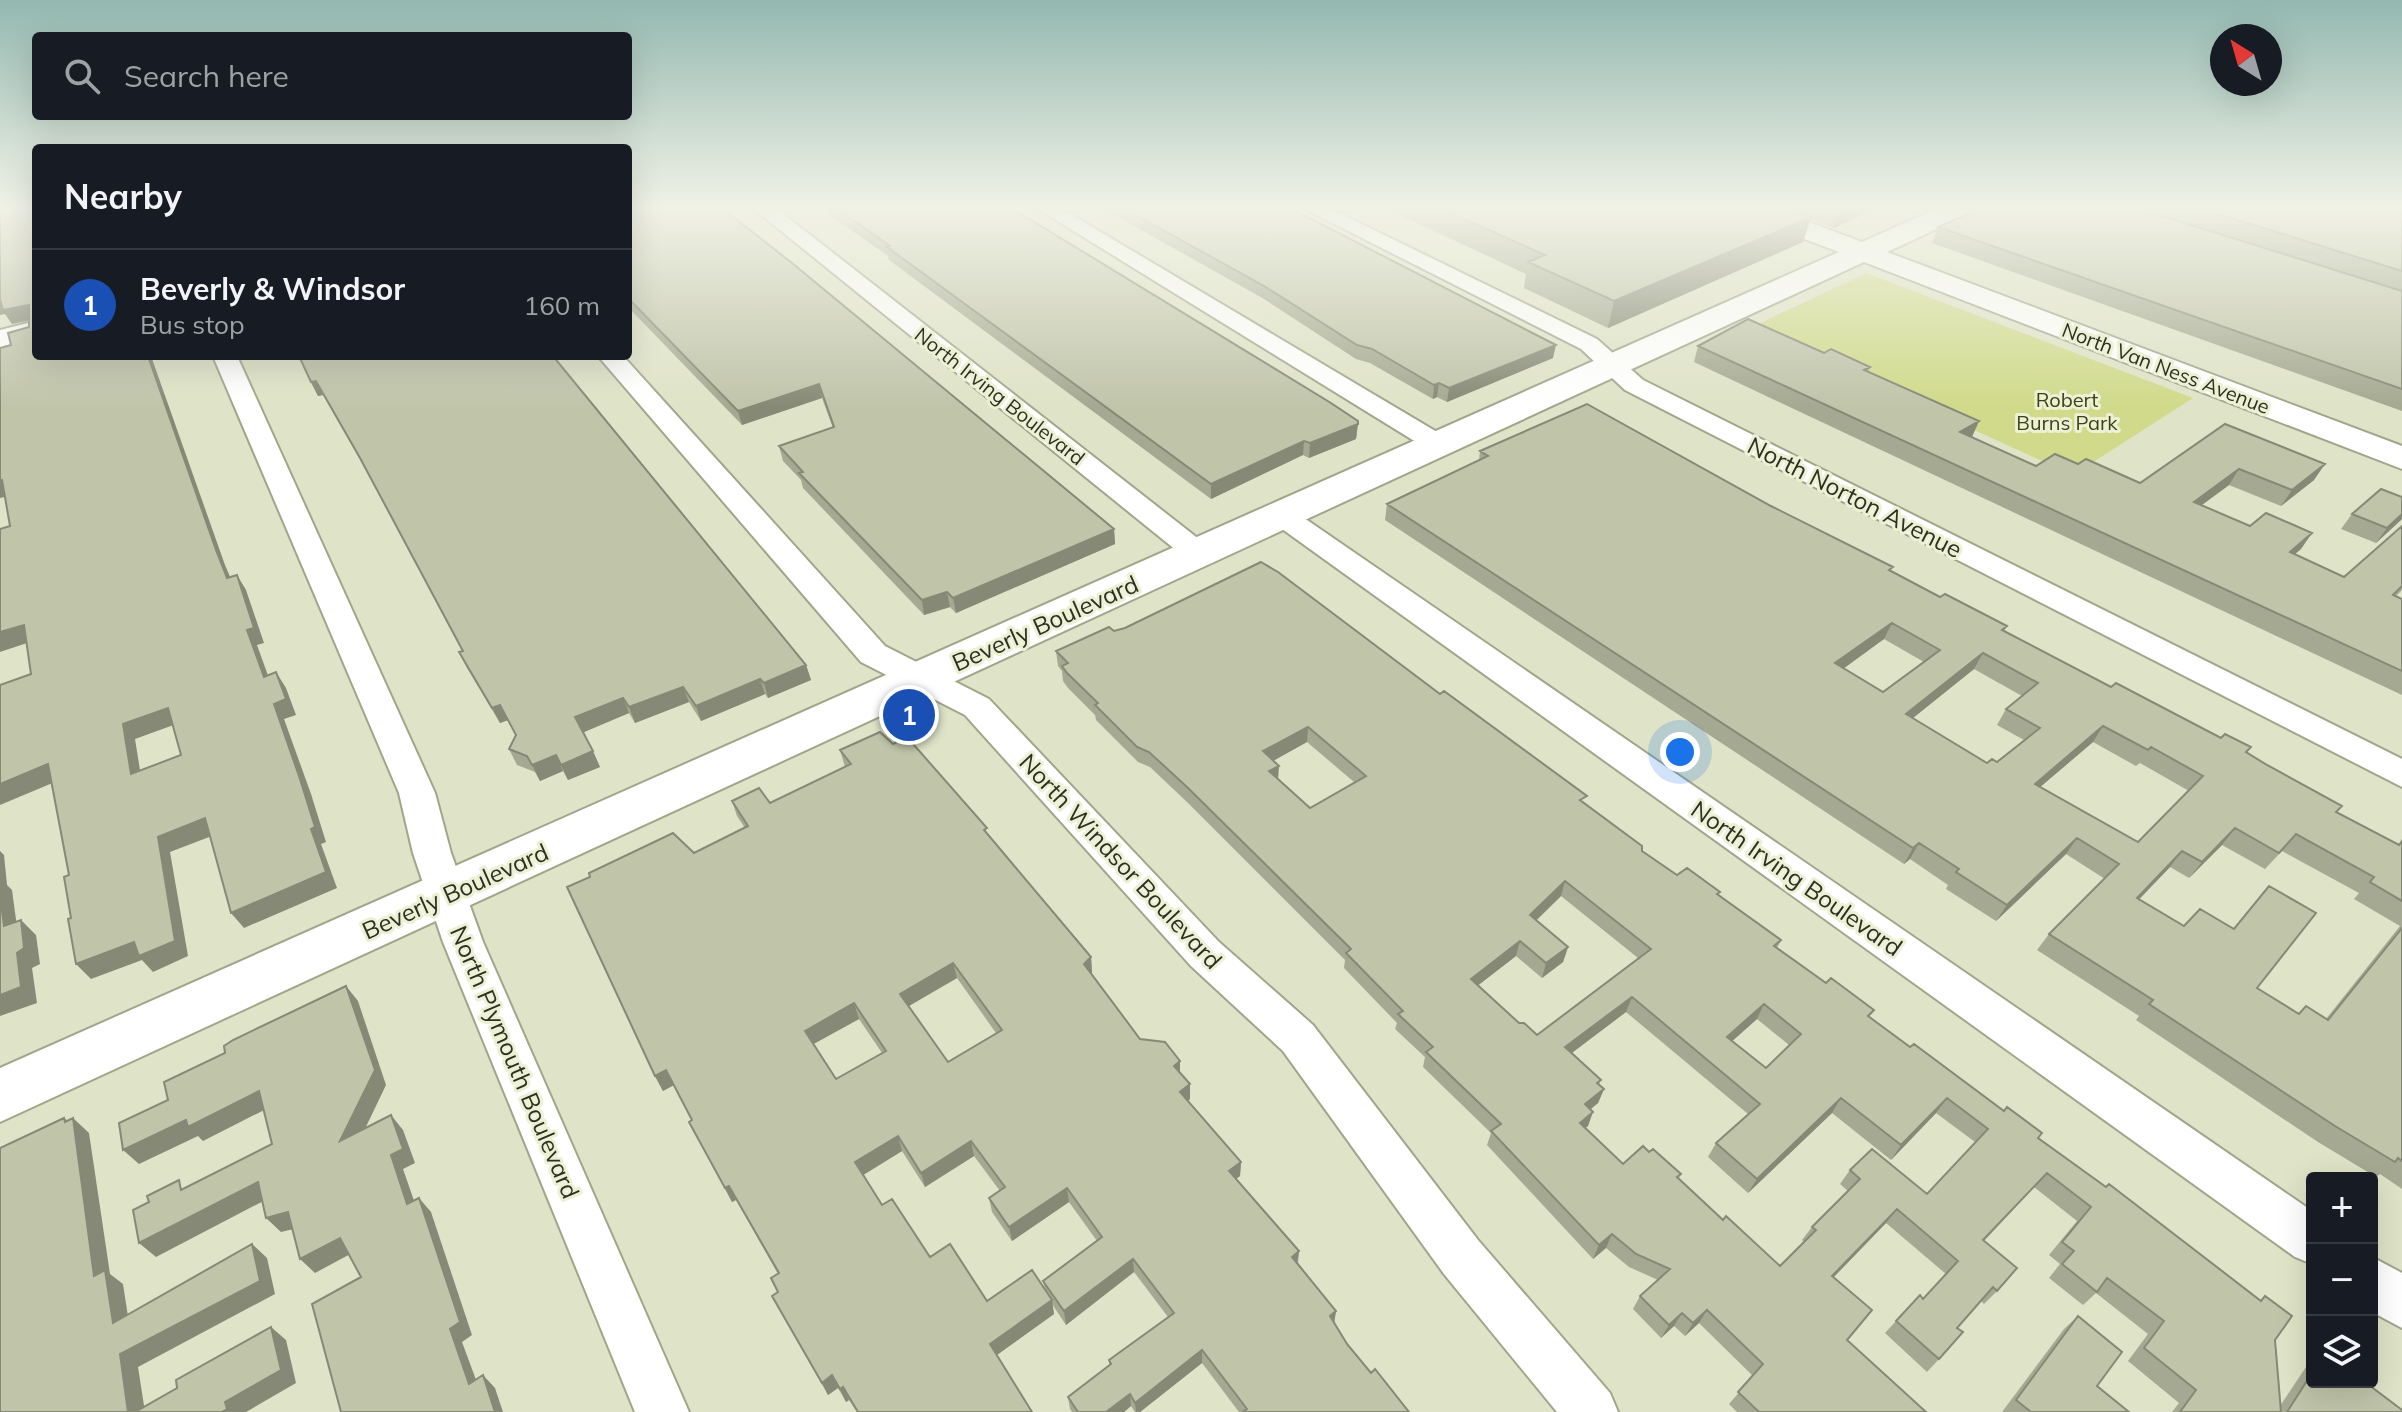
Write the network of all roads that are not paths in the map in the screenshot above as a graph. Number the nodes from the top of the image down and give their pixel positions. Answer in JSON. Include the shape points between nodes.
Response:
{"nodes":[{"id":1,"x":847,"y":275,"type":"edge"},
{"id":2,"x":1157,"y":275,"type":"edge"},
{"id":3,"x":1449,"y":275,"type":"edge"},
{"id":4,"x":1813,"y":275,"type":"edge"},
{"id":5,"x":1924,"y":275,"type":"edge"},
{"id":6,"x":32,"y":331,"type":"edge"},
{"id":7,"x":0,"y":339,"type":"edge"},
{"id":8,"x":227,"y":360,"type":"edge"},
{"id":9,"x":614,"y":360,"type":"edge"},
{"id":10,"x":1614,"y":365,"type":"junction"},
{"id":11,"x":1438,"y":444,"type":"junction"},
{"id":12,"x":2402,"y":458,"type":"edge"},
{"id":13,"x":1281,"y":515,"type":"junction"},
{"id":14,"x":1198,"y":553,"type":"junction"},
{"id":15,"x":920,"y":679,"type":"junction"},
{"id":16,"x":2402,"y":774,"type":"edge"},
{"id":17,"x":446,"y":895,"type":"junction"},
{"id":18,"x":0,"y":1096,"type":"edge"},
{"id":19,"x":2306,"y":1236,"type":"edge"},
{"id":20,"x":2378,"y":1286,"type":"edge"},
{"id":21,"x":2402,"y":1303,"type":"edge"},
{"id":22,"x":662,"y":1412,"type":"edge"},
{"id":23,"x":1591,"y":1412,"type":"edge"}],
"edges":[{"from":1,"to":14,"type":"street","name":"North Irving Boulevard"},
{"from":2,"to":11,"type":"street"},
{"from":3,"to":10,"type":"street","name":"North Norton Avenue","via":[[1589,344]]},
{"from":4,"to":10,"type":"main road","name":"Beverly Boulevard"},
{"from":5,"to":12,"type":"main road","name":"North Van Ness Avenue"},
{"from":6,"to":7,"type":"main road"},
{"from":8,"to":17,"type":"street","name":"North Plymouth Boulevard","via":[[417,793]]},
{"from":9,"to":15,"type":"street","name":"North Windsor Boulevard","via":[[873,654]]},
{"from":10,"to":11,"type":"main road","name":"Beverly Boulevard"},
{"from":10,"to":16,"type":"street","name":"North Norton Avenue","via":[[1634,385]]},
{"from":11,"to":13,"type":"main road","name":"Beverly Boulevard"},
{"from":13,"to":14,"type":"main road","name":"Beverly Boulevard"},
{"from":13,"to":19,"type":"street","name":"North Irving Boulevard"},
{"from":14,"to":15,"type":"main road","name":"Beverly Boulevard"},
{"from":15,"to":17,"type":"main road","name":"Beverly Boulevard"},
{"from":15,"to":23,"type":"street","name":"North Windsor Boulevard","via":[[977,707],[1205,954],[1298,1038],[1461,1257]]},
{"from":17,"to":18,"type":"main road","name":"Beverly Boulevard"},
{"from":17,"to":22,"type":"street","name":"North Plymouth Boulevard"},
{"from":20,"to":21,"type":"street"}]}
